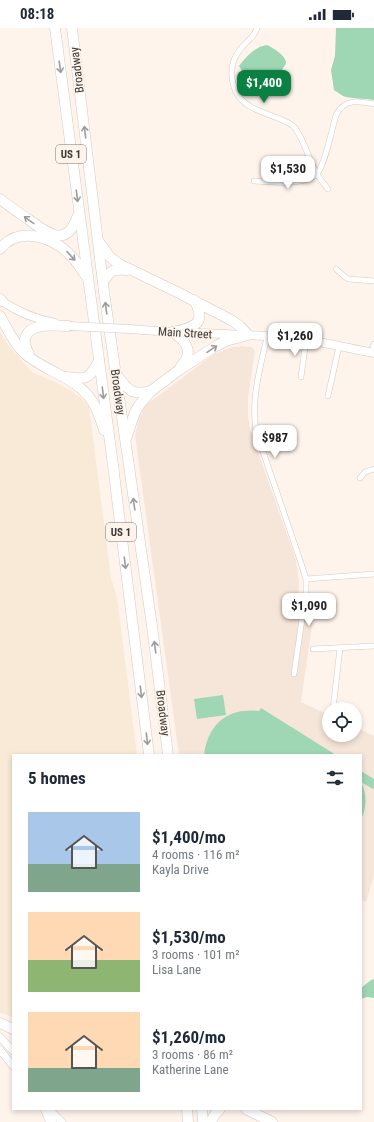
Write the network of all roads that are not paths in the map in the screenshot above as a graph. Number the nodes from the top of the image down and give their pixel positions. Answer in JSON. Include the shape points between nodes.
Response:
{"nodes":[{"id":1,"x":55,"y":28,"type":"edge"},
{"id":2,"x":72,"y":28,"type":"edge"},
{"id":3,"x":257,"y":28,"type":"edge"},
{"id":4,"x":374,"y":104,"type":"edge"},
{"id":5,"x":316,"y":174,"type":"junction"},
{"id":6,"x":254,"y":181,"type":"dead end"},
{"id":7,"x":328,"y":189,"type":"dead end"},
{"id":8,"x":0,"y":199,"type":"edge"},
{"id":9,"x":79,"y":214,"type":"junction"},
{"id":10,"x":98,"y":240,"type":"junction"},
{"id":11,"x":0,"y":249,"type":"edge"},
{"id":12,"x":336,"y":269,"type":"dead end"},
{"id":13,"x":130,"y":270,"type":"junction"},
{"id":14,"x":88,"y":280,"type":"junction"},
{"id":15,"x":374,"y":281,"type":"edge"},
{"id":16,"x":102,"y":282,"type":"junction"},
{"id":17,"x":1,"y":300,"type":"edge"},
{"id":18,"x":194,"y":300,"type":"junction"},
{"id":19,"x":0,"y":316,"type":"edge"},
{"id":20,"x":70,"y":326,"type":"junction"},
{"id":21,"x":173,"y":332,"type":"junction"},
{"id":22,"x":248,"y":335,"type":"junction"},
{"id":23,"x":267,"y":337,"type":"junction"},
{"id":24,"x":306,"y":340,"type":"junction"},
{"id":25,"x":374,"y":344,"type":"edge"},
{"id":26,"x":339,"y":346,"type":"junction"},
{"id":27,"x":373,"y":353,"type":"edge"},
{"id":28,"x":31,"y":358,"type":"junction"},
{"id":29,"x":99,"y":361,"type":"junction"},
{"id":30,"x":179,"y":370,"type":"junction"},
{"id":31,"x":115,"y":372,"type":"junction"},
{"id":32,"x":64,"y":377,"type":"junction"},
{"id":33,"x":301,"y":377,"type":"dead end"},
{"id":34,"x":151,"y":391,"type":"junction"},
{"id":35,"x":328,"y":396,"type":"dead end"},
{"id":36,"x":125,"y":444,"type":"junction"},
{"id":37,"x":111,"y":451,"type":"junction"},
{"id":38,"x":374,"y":468,"type":"edge"},
{"id":39,"x":360,"y":478,"type":"dead end"},
{"id":40,"x":374,"y":574,"type":"edge"},
{"id":41,"x":306,"y":579,"type":"junction"},
{"id":42,"x":374,"y":646,"type":"edge"},
{"id":43,"x":340,"y":648,"type":"junction"},
{"id":44,"x":313,"y":650,"type":"dead end"},
{"id":45,"x":294,"y":674,"type":"dead end"},
{"id":46,"x":334,"y":702,"type":"edge"},
{"id":47,"x":150,"y":754,"type":"edge"},
{"id":48,"x":168,"y":754,"type":"edge"},
{"id":49,"x":0,"y":1023,"type":"edge"},
{"id":50,"x":12,"y":1029,"type":"edge"},
{"id":51,"x":0,"y":1037,"type":"edge"},
{"id":52,"x":0,"y":1050,"type":"edge"},
{"id":53,"x":12,"y":1050,"type":"edge"},
{"id":54,"x":12,"y":1065,"type":"edge"},
{"id":55,"x":46,"y":1110,"type":"edge"},
{"id":56,"x":50,"y":1110,"type":"edge"},
{"id":57,"x":202,"y":1110,"type":"edge"},
{"id":58,"x":219,"y":1110,"type":"edge"},
{"id":59,"x":248,"y":1110,"type":"edge"},
{"id":60,"x":51,"y":1122,"type":"edge"},
{"id":61,"x":62,"y":1122,"type":"edge"},
{"id":62,"x":203,"y":1122,"type":"edge"},
{"id":63,"x":211,"y":1122,"type":"edge"},
{"id":64,"x":272,"y":1122,"type":"edge"}],
"edges":[{"from":1,"to":9,"type":"highway","name":"Broadway","number":"US 1","one_way":true},
{"from":10,"to":2,"type":"highway","name":"Broadway","number":"US 1","one_way":true},
{"from":3,"to":5,"type":"street","via":[[256,33],[234,58],[234,86],[240,98],[248,105],[294,127]]},
{"from":4,"to":5,"type":"street","via":[[351,102],[340,109],[322,165]]},
{"from":5,"to":6,"type":"street","via":[[292,182]]},
{"from":5,"to":7,"type":"street"},
{"from":9,"to":8,"type":"highway","one_way":true,"via":[[71,230],[62,235],[54,235]]},
{"from":9,"to":14,"type":"highway","name":"Broadway","number":"US 1"},
{"from":10,"to":13,"type":"highway","via":[[110,257]]},
{"from":10,"to":16,"type":"highway","name":"Broadway","number":"US 1"},
{"from":11,"to":14,"type":"highway","one_way":true,"via":[[7,242],[20,236],[47,239],[73,257]]},
{"from":12,"to":15,"type":"street","via":[[349,279]]},
{"from":13,"to":16,"type":"highway","via":[[113,270]]},
{"from":13,"to":18,"type":"highway"},
{"from":14,"to":29,"type":"highway","name":"Broadway","number":"US 1"},
{"from":31,"to":16,"type":"highway","name":"Broadway","number":"US 1","one_way":true},
{"from":17,"to":20,"type":"main road","name":"Main Street","via":[[12,308],[36,318]]},
{"from":18,"to":21,"type":"highway","via":[[199,312],[197,323],[191,328]]},
{"from":18,"to":22,"type":"highway","via":[[232,320]]},
{"from":19,"to":28,"type":"highway","via":[[19,348]]},
{"from":20,"to":21,"type":"main road","name":"Main Street","bridge":true},
{"from":20,"to":28,"type":"highway","via":[[39,326],[30,330],[24,343]]},
{"from":21,"to":22,"type":"main road","name":"Main Street"},
{"from":21,"to":30,"type":"highway","via":[[185,343],[188,350]]},
{"from":22,"to":23,"type":"main road","name":"Main Street"},
{"from":30,"to":22,"type":"highway","one_way":true,"via":[[216,346]]},
{"from":23,"to":24,"type":"main road","name":"Main Street"},
{"from":23,"to":41,"type":"street","via":[[254,402],[256,431]]},
{"from":24,"to":26,"type":"main road","name":"Main Street"},
{"from":24,"to":33,"type":"street"},
{"from":25,"to":27,"type":"street"},
{"from":26,"to":27,"type":"main road","name":"Main Street"},
{"from":26,"to":35,"type":"street"},
{"from":28,"to":32,"type":"highway"},
{"from":29,"to":32,"type":"highway","via":[[87,377]]},
{"from":29,"to":37,"type":"highway","name":"Broadway","number":"US 1","one_way":true},
{"from":30,"to":34,"type":"highway"},
{"from":31,"to":34,"type":"highway","via":[[130,391]]},
{"from":31,"to":36,"type":"highway","name":"Broadway","number":"US 1"},
{"from":32,"to":37,"type":"highway","via":[[79,387],[98,410]]},
{"from":34,"to":36,"type":"highway","via":[[135,412]]},
{"from":48,"to":36,"type":"highway","name":"Broadway","number":"US 1","one_way":true},
{"from":37,"to":47,"type":"highway","name":"Broadway","number":"US 1","one_way":true},
{"from":38,"to":39,"type":"street"},
{"from":40,"to":41,"type":"street"},
{"from":41,"to":45,"type":"street"},
{"from":42,"to":43,"type":"street"},
{"from":43,"to":44,"type":"street"},
{"from":43,"to":46,"type":"street"},
{"from":49,"to":50,"type":"highway"},
{"from":51,"to":53,"type":"main road"},
{"from":52,"to":54,"type":"main road"},
{"from":55,"to":60,"type":"highway"},
{"from":56,"to":61,"type":"main road"},
{"from":57,"to":62,"type":"highway"},
{"from":58,"to":63,"type":"highway"},
{"from":59,"to":64,"type":"highway"}]}
